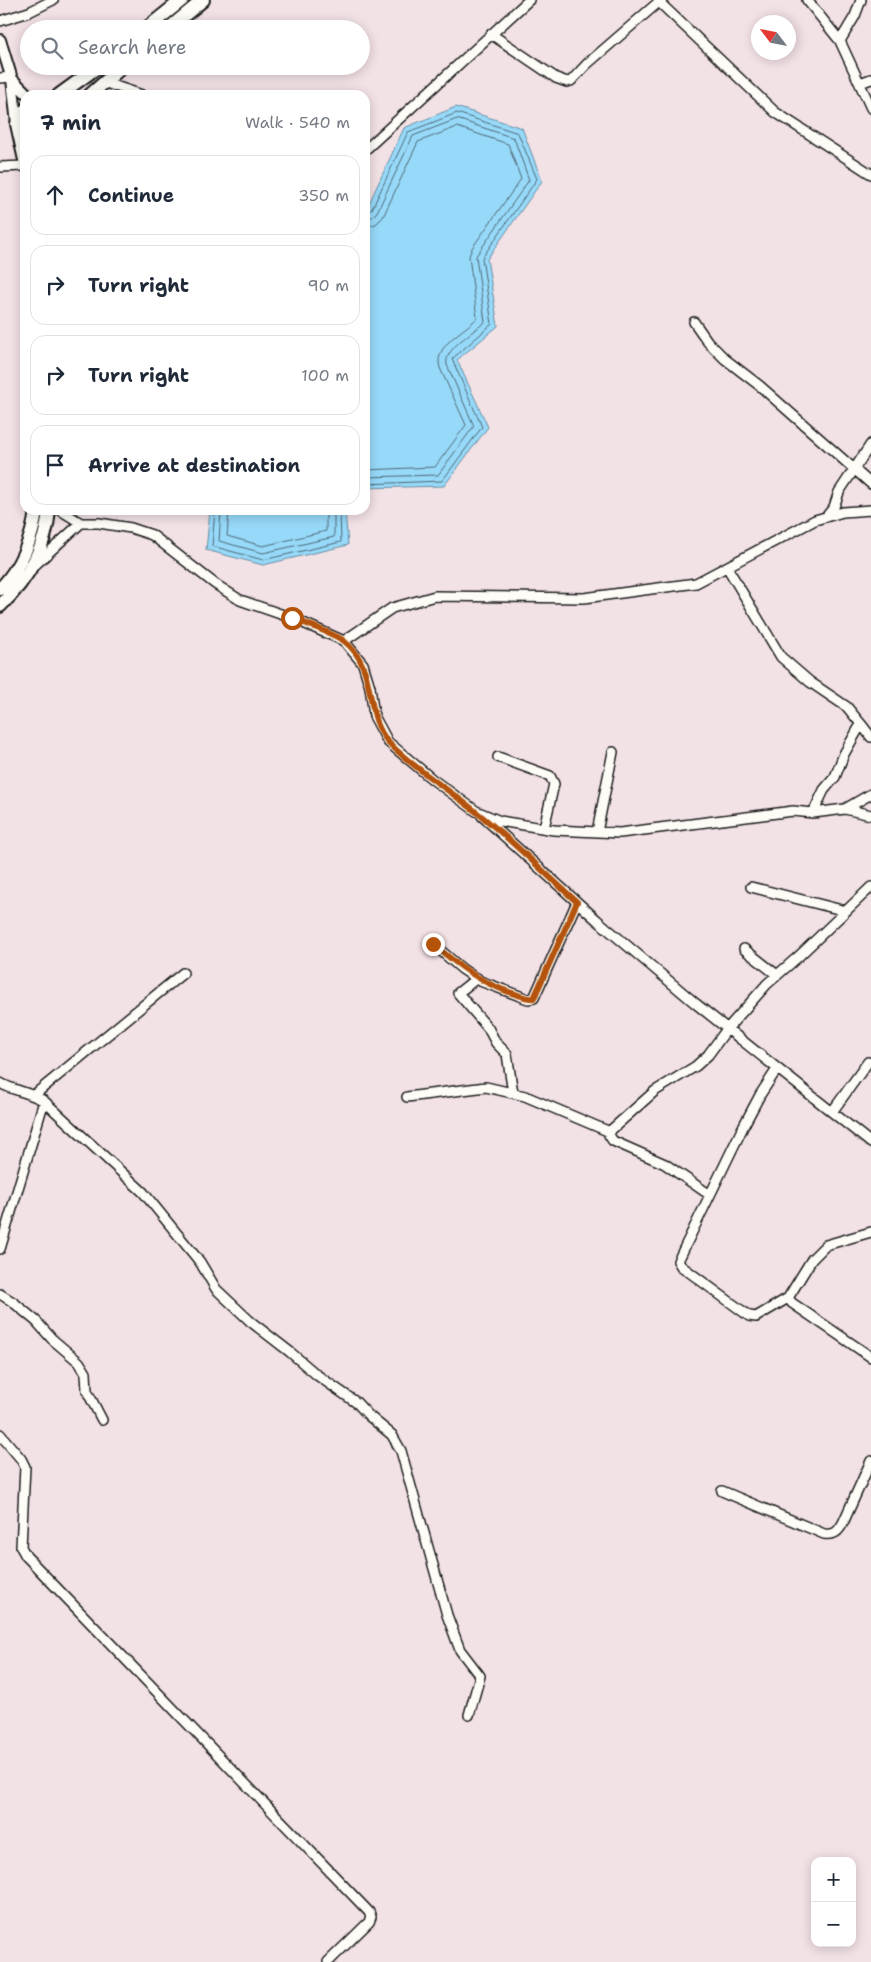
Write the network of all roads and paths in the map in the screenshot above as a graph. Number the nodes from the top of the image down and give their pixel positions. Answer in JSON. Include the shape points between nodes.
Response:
{"nodes":[{"id":1,"x":53,"y":0,"type":"edge"},
{"id":2,"x":182,"y":0,"type":"edge"},
{"id":3,"x":203,"y":0,"type":"edge"},
{"id":4,"x":529,"y":0,"type":"edge"},
{"id":5,"x":807,"y":0,"type":"edge"},
{"id":6,"x":861,"y":0,"type":"edge"},
{"id":7,"x":660,"y":1,"type":"edge"},
{"id":8,"x":157,"y":20,"type":"edge"},
{"id":9,"x":179,"y":20,"type":"edge"},
{"id":10,"x":0,"y":21,"type":"edge"},
{"id":11,"x":491,"y":34,"type":"junction"},
{"id":12,"x":0,"y":40,"type":"edge"},
{"id":13,"x":840,"y":41,"type":"junction"},
{"id":14,"x":87,"y":75,"type":"edge"},
{"id":15,"x":112,"y":75,"type":"edge"},
{"id":16,"x":8,"y":78,"type":"edge"},
{"id":17,"x":871,"y":79,"type":"edge"},
{"id":18,"x":104,"y":82,"type":"junction"},
{"id":19,"x":860,"y":84,"type":"junction"},
{"id":20,"x":22,"y":90,"type":"edge"},
{"id":21,"x":66,"y":90,"type":"edge"},
{"id":22,"x":95,"y":90,"type":"edge"},
{"id":23,"x":127,"y":90,"type":"edge"},
{"id":24,"x":871,"y":108,"type":"edge"},
{"id":25,"x":20,"y":116,"type":"edge"},
{"id":26,"x":17,"y":124,"type":"junction"},
{"id":27,"x":20,"y":135,"type":"edge"},
{"id":28,"x":370,"y":145,"type":"edge"},
{"id":29,"x":20,"y":166,"type":"edge"},
{"id":30,"x":0,"y":167,"type":"edge"},
{"id":31,"x":871,"y":174,"type":"edge"},
{"id":32,"x":694,"y":322,"type":"dead end"},
{"id":33,"x":871,"y":444,"type":"edge"},
{"id":34,"x":853,"y":469,"type":"junction"},
{"id":35,"x":871,"y":484,"type":"edge"},
{"id":36,"x":871,"y":510,"type":"edge"},
{"id":37,"x":35,"y":515,"type":"edge"},
{"id":38,"x":48,"y":515,"type":"edge"},
{"id":39,"x":68,"y":515,"type":"edge"},
{"id":40,"x":826,"y":517,"type":"junction"},
{"id":41,"x":81,"y":523,"type":"junction"},
{"id":42,"x":727,"y":567,"type":"junction"},
{"id":43,"x":31,"y":569,"type":"junction"},
{"id":44,"x":0,"y":589,"type":"edge"},
{"id":45,"x":0,"y":606,"type":"edge"},
{"id":46,"x":344,"y":641,"type":"junction"},
{"id":47,"x":861,"y":724,"type":"junction"},
{"id":48,"x":871,"y":737,"type":"edge"},
{"id":49,"x":613,"y":752,"type":"dead end"},
{"id":50,"x":498,"y":757,"type":"dead end"},
{"id":51,"x":871,"y":794,"type":"edge"},
{"id":52,"x":845,"y":809,"type":"junction"},
{"id":53,"x":476,"y":811,"type":"junction"},
{"id":54,"x":813,"y":813,"type":"junction"},
{"id":55,"x":871,"y":815,"type":"edge"},
{"id":56,"x":544,"y":828,"type":"junction"},
{"id":57,"x":598,"y":832,"type":"junction"},
{"id":58,"x":752,"y":887,"type":"dead end"},
{"id":59,"x":871,"y":887,"type":"edge"},
{"id":60,"x":577,"y":902,"type":"junction"},
{"id":61,"x":846,"y":911,"type":"junction"},
{"id":62,"x":433,"y":944,"type":"dead end"},
{"id":63,"x":744,"y":949,"type":"dead end"},
{"id":64,"x":183,"y":974,"type":"dead end"},
{"id":65,"x":777,"y":974,"type":"junction"},
{"id":66,"x":476,"y":978,"type":"junction"},
{"id":67,"x":727,"y":1029,"type":"junction"},
{"id":68,"x":868,"y":1062,"type":"dead end"},
{"id":69,"x":777,"y":1069,"type":"junction"},
{"id":70,"x":3,"y":1086,"type":"edge"},
{"id":71,"x":513,"y":1093,"type":"junction"},
{"id":72,"x":34,"y":1095,"type":"junction"},
{"id":73,"x":407,"y":1097,"type":"dead end"},
{"id":74,"x":44,"y":1101,"type":"junction"},
{"id":75,"x":832,"y":1112,"type":"junction"},
{"id":76,"x":610,"y":1132,"type":"junction"},
{"id":77,"x":871,"y":1143,"type":"edge"},
{"id":78,"x":710,"y":1195,"type":"junction"},
{"id":79,"x":871,"y":1232,"type":"edge"},
{"id":80,"x":0,"y":1249,"type":"edge"},
{"id":81,"x":0,"y":1294,"type":"edge"},
{"id":82,"x":788,"y":1298,"type":"junction"},
{"id":83,"x":871,"y":1357,"type":"edge"},
{"id":84,"x":102,"y":1420,"type":"dead end"},
{"id":85,"x":0,"y":1434,"type":"edge"},
{"id":86,"x":871,"y":1461,"type":"edge"},
{"id":87,"x":722,"y":1491,"type":"dead end"},
{"id":88,"x":469,"y":1715,"type":"dead end"},
{"id":89,"x":328,"y":1962,"type":"edge"}],
"edges":[{"from":1,"to":10,"type":"street","via":[[30,12]]},
{"from":2,"to":8,"type":"main road"},
{"from":3,"to":9,"type":"main road"},
{"from":4,"to":11,"type":"street"},
{"from":5,"to":13,"type":"street"},
{"from":6,"to":13,"type":"street"},
{"from":7,"to":11,"type":"street","via":[[567,82]]},
{"from":7,"to":31,"type":"street","via":[[775,112]]},
{"from":11,"to":28,"type":"street"},
{"from":12,"to":16,"type":"street"},
{"from":13,"to":19,"type":"street"},
{"from":14,"to":21,"type":"main road"},
{"from":15,"to":18,"type":"main road"},
{"from":16,"to":20,"type":"street"},
{"from":16,"to":26,"type":"street"},
{"from":17,"to":19,"type":"street"},
{"from":18,"to":22,"type":"main road"},
{"from":18,"to":23,"type":"street"},
{"from":19,"to":24,"type":"street"},
{"from":25,"to":26,"type":"main road"},
{"from":26,"to":27,"type":"main road"},
{"from":29,"to":30,"type":"street"},
{"from":32,"to":34,"type":"street","via":[[716,351]]},
{"from":33,"to":34,"type":"street"},
{"from":34,"to":35,"type":"street"},
{"from":34,"to":40,"type":"street"},
{"from":36,"to":40,"type":"street"},
{"from":37,"to":44,"type":"main road","via":[[31,535],[16,569]]},
{"from":38,"to":43,"type":"main road","via":[[45,536]]},
{"from":39,"to":41,"type":"street"},
{"from":40,"to":42,"type":"street"},
{"from":41,"to":43,"type":"street"},
{"from":41,"to":46,"type":"street","via":[[132,528],[152,535],[240,600]]},
{"from":42,"to":46,"type":"street","via":[[696,583],[584,598],[435,596],[392,608]]},
{"from":42,"to":47,"type":"street","via":[[781,658],[847,707]]},
{"from":43,"to":45,"type":"main road"},
{"from":46,"to":53,"type":"street","via":[[363,664],[374,716],[388,742]]},
{"from":47,"to":48,"type":"street"},
{"from":47,"to":54,"type":"street","via":[[835,778],[824,790]]},
{"from":49,"to":57,"type":"street"},
{"from":50,"to":56,"type":"street","via":[[550,776],[554,784]]},
{"from":51,"to":52,"type":"street"},
{"from":52,"to":54,"type":"street"},
{"from":52,"to":55,"type":"street"},
{"from":53,"to":56,"type":"street","via":[[500,821]]},
{"from":53,"to":60,"type":"street"},
{"from":54,"to":57,"type":"street","via":[[793,812],[620,833]]},
{"from":56,"to":57,"type":"street"},
{"from":58,"to":61,"type":"street"},
{"from":59,"to":61,"type":"street"},
{"from":60,"to":66,"type":"street","via":[[534,998],[506,992]]},
{"from":60,"to":67,"type":"street"},
{"from":61,"to":65,"type":"street"},
{"from":62,"to":66,"type":"street"},
{"from":63,"to":65,"type":"street"},
{"from":64,"to":72,"type":"street"},
{"from":65,"to":67,"type":"street"},
{"from":66,"to":71,"type":"street","via":[[458,993],[508,1054]]},
{"from":67,"to":69,"type":"street"},
{"from":67,"to":76,"type":"street","via":[[696,1066],[638,1104]]},
{"from":68,"to":75,"type":"street"},
{"from":69,"to":75,"type":"street"},
{"from":69,"to":78,"type":"street","via":[[756,1102]]},
{"from":70,"to":72,"type":"street"},
{"from":71,"to":73,"type":"street","via":[[486,1087]]},
{"from":71,"to":76,"type":"street"},
{"from":72,"to":74,"type":"street"},
{"from":74,"to":80,"type":"street"},
{"from":74,"to":88,"type":"street","via":[[143,1192],[223,1296],[392,1435],[401,1451],[447,1615],[460,1650],[480,1676]]},
{"from":75,"to":77,"type":"street"},
{"from":76,"to":78,"type":"street","via":[[613,1140],[665,1164]]},
{"from":78,"to":82,"type":"street","via":[[678,1261],[681,1266],[749,1316],[756,1317]]},
{"from":79,"to":82,"type":"street","via":[[826,1245],[812,1259]]},
{"from":81,"to":84,"type":"street","via":[[36,1321],[79,1362],[86,1372],[87,1391]]},
{"from":82,"to":83,"type":"street"},
{"from":85,"to":89,"type":"street","via":[[24,1467],[20,1538],[26,1556],[368,1912],[369,1922]]},
{"from":86,"to":87,"type":"street","via":[[844,1523],[832,1535]]}]}
